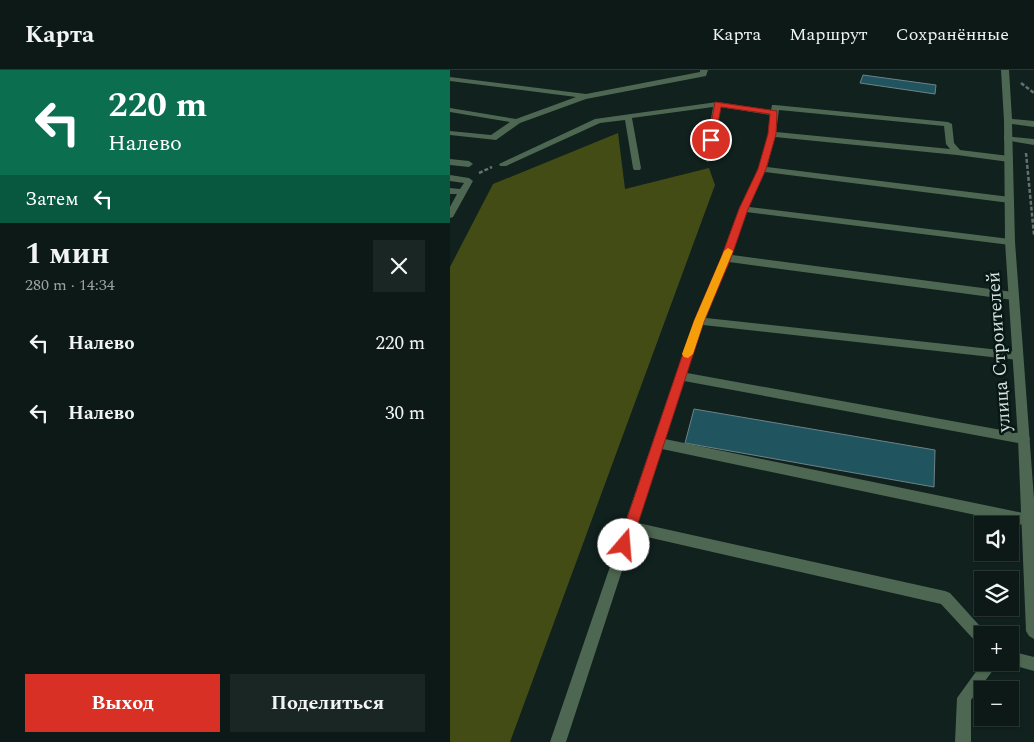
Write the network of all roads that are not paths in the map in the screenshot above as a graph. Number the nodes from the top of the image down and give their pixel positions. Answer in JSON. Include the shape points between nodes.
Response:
{"nodes":[{"id":1,"x":704,"y":70,"type":"edge"},
{"id":2,"x":1005,"y":70,"type":"edge"},
{"id":3,"x":450,"y":79,"type":"edge"},
{"id":4,"x":584,"y":97,"type":"junction"},
{"id":5,"x":718,"y":104,"type":"junction"},
{"id":6,"x":450,"y":110,"type":"edge"},
{"id":7,"x":774,"y":113,"type":"junction"},
{"id":8,"x":628,"y":117,"type":"junction"},
{"id":9,"x":517,"y":121,"type":"junction"},
{"id":10,"x":1008,"y":121,"type":"junction"},
{"id":11,"x":1034,"y":124,"type":"edge"},
{"id":12,"x":450,"y":133,"type":"edge"},
{"id":13,"x":772,"y":134,"type":"junction"},
{"id":14,"x":1007,"y":138,"type":"junction"},
{"id":15,"x":1034,"y":142,"type":"edge"},
{"id":16,"x":957,"y":152,"type":"junction"},
{"id":17,"x":708,"y":159,"type":"dead end"},
{"id":18,"x":1009,"y":159,"type":"junction"},
{"id":19,"x":450,"y":162,"type":"edge"},
{"id":20,"x":469,"y":164,"type":"dead end"},
{"id":21,"x":503,"y":164,"type":"dead end"},
{"id":22,"x":637,"y":168,"type":"dead end"},
{"id":23,"x":762,"y":169,"type":"junction"},
{"id":24,"x":450,"y":178,"type":"edge"},
{"id":25,"x":450,"y":191,"type":"edge"},
{"id":26,"x":463,"y":192,"type":"junction"},
{"id":27,"x":1010,"y":200,"type":"junction"},
{"id":28,"x":453,"y":205,"type":"edge"},
{"id":29,"x":743,"y":209,"type":"junction"},
{"id":30,"x":450,"y":215,"type":"edge"},
{"id":31,"x":1010,"y":242,"type":"junction"},
{"id":32,"x":726,"y":258,"type":"junction"},
{"id":33,"x":1013,"y":296,"type":"junction"},
{"id":34,"x":699,"y":321,"type":"junction"},
{"id":35,"x":1018,"y":356,"type":"junction"},
{"id":36,"x":680,"y":376,"type":"junction"},
{"id":37,"x":1024,"y":439,"type":"junction"},
{"id":38,"x":658,"y":443,"type":"junction"},
{"id":39,"x":1028,"y":520,"type":"junction"},
{"id":40,"x":630,"y":527,"type":"junction"},
{"id":41,"x":974,"y":629,"type":"edge"},
{"id":42,"x":1034,"y":631,"type":"edge"},
{"id":43,"x":1019,"y":660,"type":"edge"},
{"id":44,"x":1034,"y":664,"type":"edge"},
{"id":45,"x":985,"y":671,"type":"edge"},
{"id":46,"x":558,"y":742,"type":"edge"},
{"id":47,"x":963,"y":742,"type":"edge"}],
"edges":[{"from":1,"to":4,"type":"lane","via":[[703,74]]},
{"from":2,"to":10,"type":"street","name":"улица Строителей"},
{"from":3,"to":4,"type":"lane"},
{"from":4,"to":9,"type":"lane"},
{"from":5,"to":7,"type":"lane"},
{"from":5,"to":8,"type":"lane"},
{"from":5,"to":17,"type":"lane"},
{"from":6,"to":9,"type":"lane"},
{"from":7,"to":13,"type":"lane"},
{"from":7,"to":16,"type":"lane","via":[[775,107],[948,124],[950,144]]},
{"from":8,"to":21,"type":"lane","via":[[598,122]]},
{"from":8,"to":22,"type":"lane"},
{"from":9,"to":12,"type":"lane","via":[[492,138]]},
{"from":10,"to":11,"type":"street"},
{"from":10,"to":14,"type":"street","name":"улица Строителей"},
{"from":13,"to":16,"type":"lane"},
{"from":13,"to":23,"type":"lane"},
{"from":14,"to":15,"type":"lane"},
{"from":14,"to":18,"type":"street","name":"улица Строителей"},
{"from":16,"to":18,"type":"lane"},
{"from":18,"to":27,"type":"street","name":"улица Строителей"},
{"from":19,"to":20,"type":"lane"},
{"from":23,"to":27,"type":"lane"},
{"from":23,"to":29,"type":"lane"},
{"from":24,"to":26,"type":"lane","via":[[469,181]]},
{"from":25,"to":26,"type":"lane"},
{"from":26,"to":28,"type":"lane"},
{"from":27,"to":31,"type":"street","name":"улица Строителей"},
{"from":28,"to":30,"type":"lane"},
{"from":29,"to":31,"type":"lane"},
{"from":29,"to":32,"type":"lane"},
{"from":31,"to":33,"type":"street","name":"улица Строителей"},
{"from":32,"to":33,"type":"lane"},
{"from":32,"to":34,"type":"lane"},
{"from":33,"to":35,"type":"street","name":"улица Строителей"},
{"from":34,"to":35,"type":"lane"},
{"from":34,"to":36,"type":"lane"},
{"from":35,"to":37,"type":"street","name":"улица Строителей"},
{"from":36,"to":37,"type":"lane"},
{"from":36,"to":38,"type":"lane"},
{"from":37,"to":39,"type":"street","name":"улица Строителей"},
{"from":38,"to":39,"type":"lane"},
{"from":38,"to":40,"type":"lane"},
{"from":39,"to":42,"type":"street","name":"улица Строителей"},
{"from":40,"to":41,"type":"lane","via":[[945,598]]},
{"from":40,"to":46,"type":"lane"},
{"from":43,"to":44,"type":"lane"},
{"from":45,"to":47,"type":"lane","via":[[964,698]]}]}
